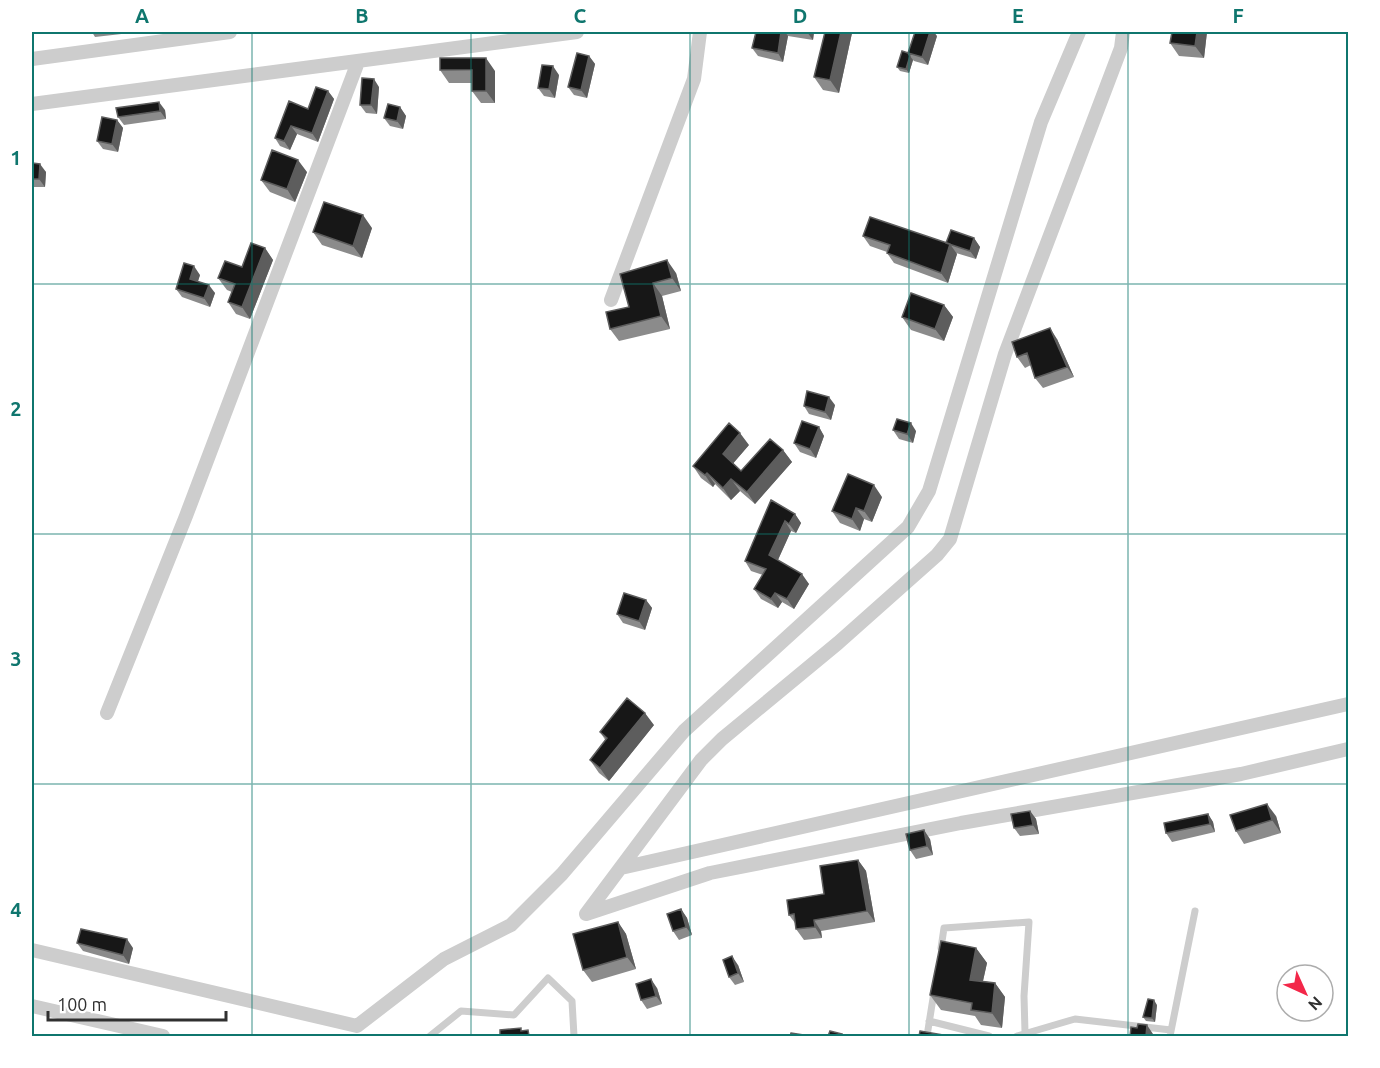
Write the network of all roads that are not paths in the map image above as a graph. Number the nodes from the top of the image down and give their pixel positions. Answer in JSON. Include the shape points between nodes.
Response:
{"nodes":[{"id":1,"x":230,"y":32,"type":"edge"},
{"id":2,"x":577,"y":32,"type":"edge"},
{"id":3,"x":700,"y":32,"type":"edge"},
{"id":4,"x":1079,"y":32,"type":"edge"},
{"id":5,"x":1123,"y":32,"type":"edge"},
{"id":6,"x":32,"y":58,"type":"edge"},
{"id":7,"x":358,"y":62,"type":"junction"},
{"id":8,"x":32,"y":104,"type":"edge"},
{"id":9,"x":611,"y":300,"type":"dead end"},
{"id":10,"x":1348,"y":704,"type":"edge"},
{"id":11,"x":107,"y":713,"type":"dead end"},
{"id":12,"x":1348,"y":749,"type":"edge"},
{"id":13,"x":621,"y":868,"type":"junction"},
{"id":14,"x":1195,"y":911,"type":"dead end"},
{"id":15,"x":32,"y":950,"type":"edge"},
{"id":16,"x":939,"y":963,"type":"edge"},
{"id":17,"x":935,"y":986,"type":"edge"},
{"id":18,"x":32,"y":1006,"type":"edge"},
{"id":19,"x":929,"y":1021,"type":"junction"},
{"id":20,"x":1025,"y":1032,"type":"junction"},
{"id":21,"x":1170,"y":1033,"type":"edge"},
{"id":22,"x":163,"y":1036,"type":"edge"},
{"id":23,"x":430,"y":1036,"type":"edge"},
{"id":24,"x":574,"y":1036,"type":"edge"},
{"id":25,"x":927,"y":1036,"type":"edge"},
{"id":26,"x":989,"y":1036,"type":"edge"},
{"id":27,"x":1017,"y":1036,"type":"edge"}],
"edges":[{"from":1,"to":6,"type":"street"},
{"from":2,"to":7,"type":"street"},
{"from":3,"to":9,"type":"street","via":[[694,79]]},
{"from":4,"to":15,"type":"street","via":[[1041,123],[928,491],[908,527],[684,731],[562,874],[511,925],[444,959],[357,1026]]},
{"from":5,"to":13,"type":"street","via":[[1121,48],[1005,354],[950,539],[838,643],[701,760]]},
{"from":7,"to":8,"type":"street"},
{"from":7,"to":11,"type":"street"},
{"from":10,"to":13,"type":"street"},
{"from":12,"to":13,"type":"street","via":[[1241,774],[961,823],[710,873],[586,915]]},
{"from":14,"to":21,"type":"lane"},
{"from":16,"to":20,"type":"lane","via":[[944,928],[1029,922]]},
{"from":17,"to":19,"type":"lane"},
{"from":18,"to":22,"type":"street"},
{"from":19,"to":25,"type":"lane"},
{"from":19,"to":26,"type":"lane"},
{"from":20,"to":21,"type":"lane","via":[[1075,1019]]},
{"from":20,"to":27,"type":"lane"},
{"from":23,"to":24,"type":"lane","via":[[461,1011],[514,1015],[548,978],[572,1001]]}]}
